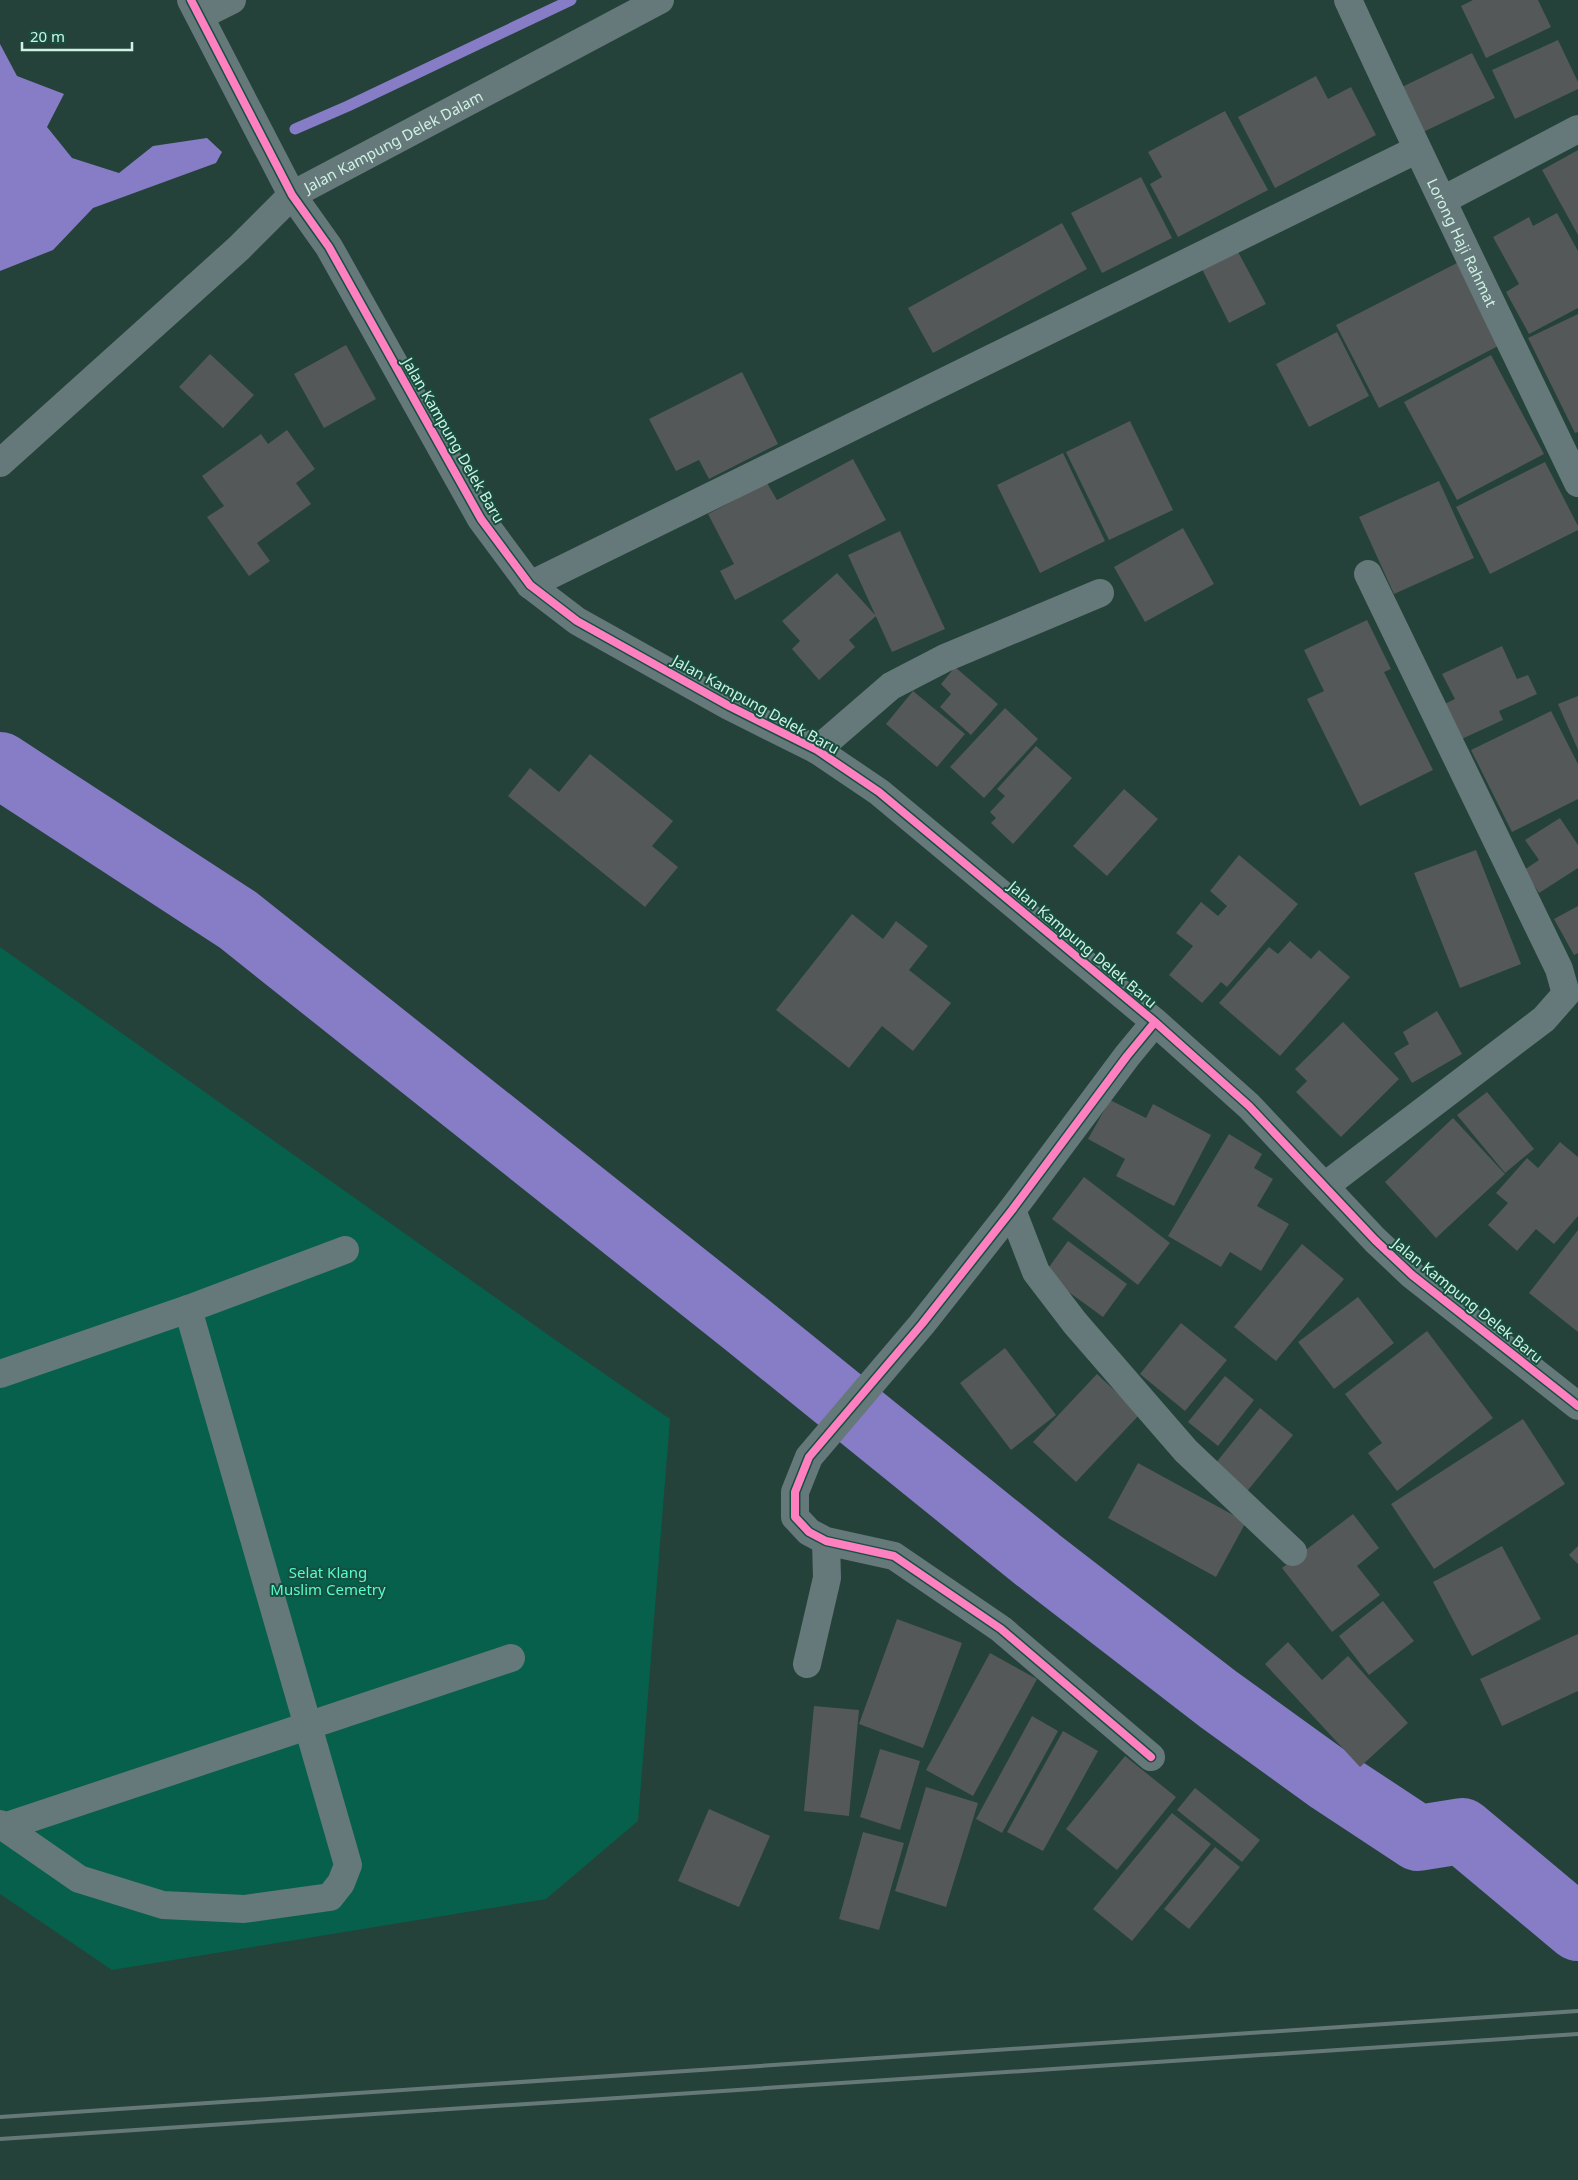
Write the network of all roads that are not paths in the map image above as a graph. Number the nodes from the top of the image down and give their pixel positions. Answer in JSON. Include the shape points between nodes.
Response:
{"nodes":[{"id":1,"x":232,"y":0,"type":"edge"},
{"id":2,"x":660,"y":0,"type":"edge"},
{"id":3,"x":1348,"y":0,"type":"edge"},
{"id":4,"x":196,"y":8,"type":"edge"},
{"id":5,"x":1578,"y":129,"type":"edge"},
{"id":6,"x":1416,"y":150,"type":"junction"},
{"id":7,"x":292,"y":195,"type":"junction"},
{"id":8,"x":1443,"y":200,"type":"junction"},
{"id":9,"x":0,"y":463,"type":"edge"},
{"id":10,"x":1578,"y":483,"type":"edge"},
{"id":11,"x":1368,"y":574,"type":"dead end"},
{"id":12,"x":530,"y":585,"type":"junction"},
{"id":13,"x":1100,"y":593,"type":"dead end"},
{"id":14,"x":817,"y":750,"type":"junction"},
{"id":15,"x":1155,"y":1022,"type":"junction"},
{"id":16,"x":1325,"y":1186,"type":"junction"},
{"id":17,"x":1012,"y":1210,"type":"junction"},
{"id":18,"x":346,"y":1250,"type":"dead end"},
{"id":19,"x":188,"y":1309,"type":"junction"},
{"id":20,"x":0,"y":1374,"type":"edge"},
{"id":21,"x":1578,"y":1406,"type":"edge"},
{"id":22,"x":826,"y":1541,"type":"junction"},
{"id":23,"x":1293,"y":1552,"type":"dead end"},
{"id":24,"x":511,"y":1658,"type":"dead end"},
{"id":25,"x":807,"y":1664,"type":"dead end"},
{"id":26,"x":308,"y":1726,"type":"junction"},
{"id":27,"x":1151,"y":1757,"type":"dead end"},
{"id":28,"x":2,"y":1825,"type":"edge"}],
"edges":[{"from":1,"to":4,"type":"street"},
{"from":2,"to":7,"type":"street","name":"Jalan Kampung Delek Dalam"},
{"from":3,"to":6,"type":"street","name":"Lorong Haji Rahmat"},
{"from":4,"to":7,"type":"street","name":"Jalan Kampung Delek Baru"},
{"from":5,"to":8,"type":"street"},
{"from":6,"to":8,"type":"street","name":"Lorong Haji Rahmat"},
{"from":6,"to":12,"type":"street"},
{"from":7,"to":9,"type":"street","name":"Jalan Kampung Delek Dalam","via":[[239,248]]},
{"from":7,"to":12,"type":"street","name":"Jalan Kampung Delek Baru","via":[[329,247],[481,519]]},
{"from":8,"to":10,"type":"street","name":"Lorong Haji Rahmat"},
{"from":11,"to":16,"type":"street","via":[[1560,969],[1566,994],[1544,1019]]},
{"from":12,"to":14,"type":"street","name":"Jalan Kampung Delek Baru","via":[[576,621],[729,706]]},
{"from":13,"to":14,"type":"street","via":[[945,658],[891,686]]},
{"from":14,"to":15,"type":"street","name":"Jalan Kampung Delek Baru","via":[[879,792]]},
{"from":15,"to":16,"type":"street","name":"Jalan Kampung Delek Baru","via":[[1248,1106]]},
{"from":15,"to":17,"type":"street"},
{"from":16,"to":21,"type":"street","name":"Jalan Kampung Delek Baru","via":[[1412,1275]]},
{"from":17,"to":22,"type":"street","via":[[922,1324],[809,1457],[795,1492],[795,1517],[809,1532]]},
{"from":17,"to":23,"type":"street","via":[[1036,1272],[1075,1323],[1186,1451]]},
{"from":18,"to":19,"type":"street"},
{"from":19,"to":20,"type":"street"},
{"from":19,"to":26,"type":"street"},
{"from":22,"to":25,"type":"street","via":[[827,1578]]},
{"from":22,"to":27,"type":"street","via":[[894,1556],[1001,1629]]},
{"from":24,"to":26,"type":"street"},
{"from":26,"to":28,"type":"street"},
{"from":26,"to":28,"type":"street","via":[[348,1865],[342,1883],[330,1897],[244,1909],[163,1906],[79,1879]]}]}
